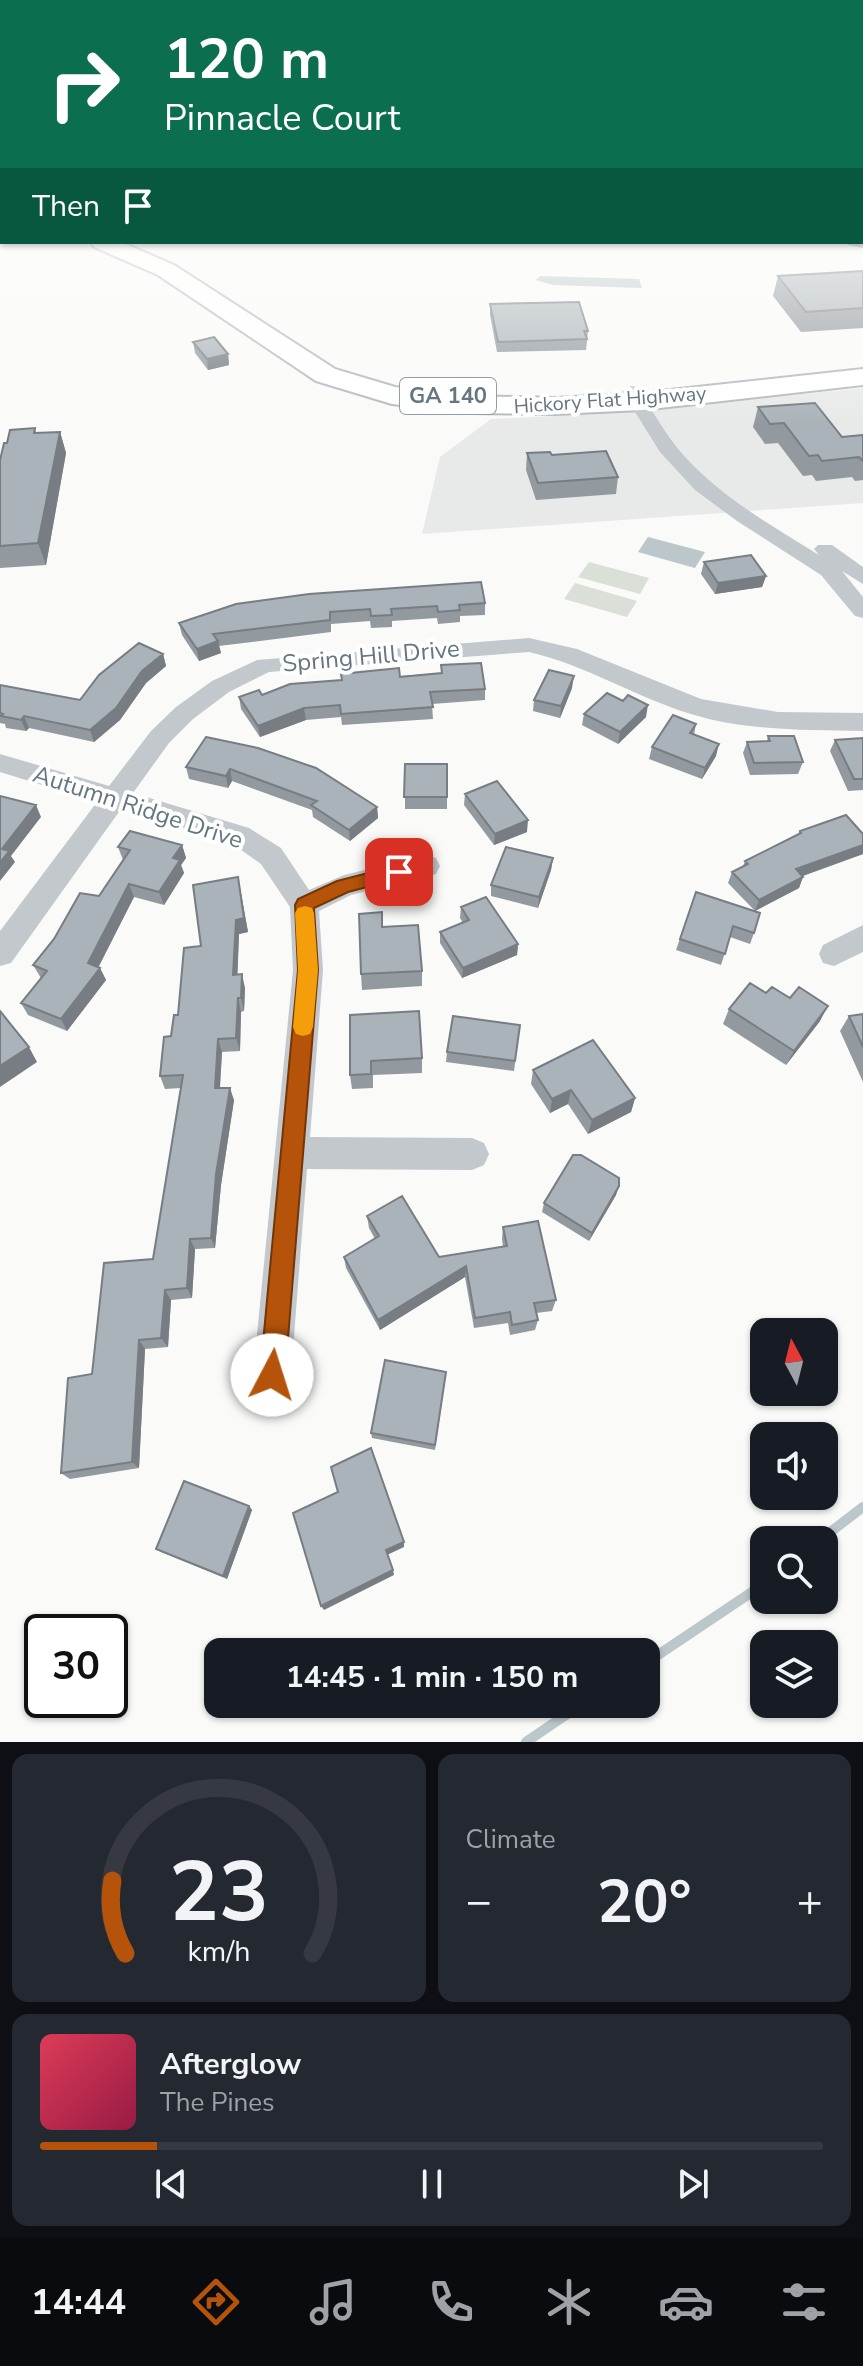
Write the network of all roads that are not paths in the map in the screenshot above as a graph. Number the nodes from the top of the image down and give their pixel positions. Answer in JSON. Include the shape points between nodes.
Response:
{"nodes":[{"id":1,"x":149,"y":262,"type":"edge"},
{"id":2,"x":863,"y":370,"type":"edge"},
{"id":3,"x":863,"y":377,"type":"edge"},
{"id":4,"x":644,"y":395,"type":"junction"},
{"id":5,"x":863,"y":577,"type":"edge"},
{"id":6,"x":861,"y":607,"type":"edge"},
{"id":7,"x":863,"y":722,"type":"edge"},
{"id":8,"x":0,"y":763,"type":"edge"},
{"id":9,"x":116,"y":797,"type":"junction"},
{"id":10,"x":426,"y":866,"type":"dead end"},
{"id":11,"x":304,"y":905,"type":"junction"},
{"id":12,"x":863,"y":937,"type":"edge"},
{"id":13,"x":0,"y":954,"type":"edge"},
{"id":14,"x":834,"y":954,"type":"dead end"},
{"id":15,"x":292,"y":1153,"type":"junction"},
{"id":16,"x":472,"y":1154,"type":"dead end"},
{"id":17,"x":272,"y":1375,"type":"dead end"}],
"edges":[{"from":1,"to":4,"type":"main road","name":"Hickory Flat Highway","number":"GA 140","via":[[274,342],[352,375],[427,394]]},
{"from":2,"to":4,"type":"main road","name":"Hickory Flat Highway","number":"GA 140"},
{"from":3,"to":4,"type":"main road","name":"Hickory Flat Highway","number":"GA 140"},
{"from":4,"to":5,"type":"street","via":[[721,480]]},
{"from":4,"to":6,"type":"street","via":[[667,448],[702,486],[829,570]]},
{"from":7,"to":9,"type":"street","name":"Spring Hill Drive","via":[[778,721],[696,707],[569,654],[529,645],[265,665],[225,681],[188,707]]},
{"from":8,"to":9,"type":"street","name":"Autumn Ridge Drive"},
{"from":9,"to":11,"type":"street","name":"Autumn Ridge Drive","via":[[239,835],[271,856]]},
{"from":9,"to":13,"type":"street","name":"Spring Hill Drive"},
{"from":10,"to":11,"type":"street","via":[[344,886]]},
{"from":11,"to":15,"type":"street","via":[[308,970]]},
{"from":12,"to":14,"type":"street"},
{"from":15,"to":16,"type":"street"},
{"from":15,"to":17,"type":"street"}]}
